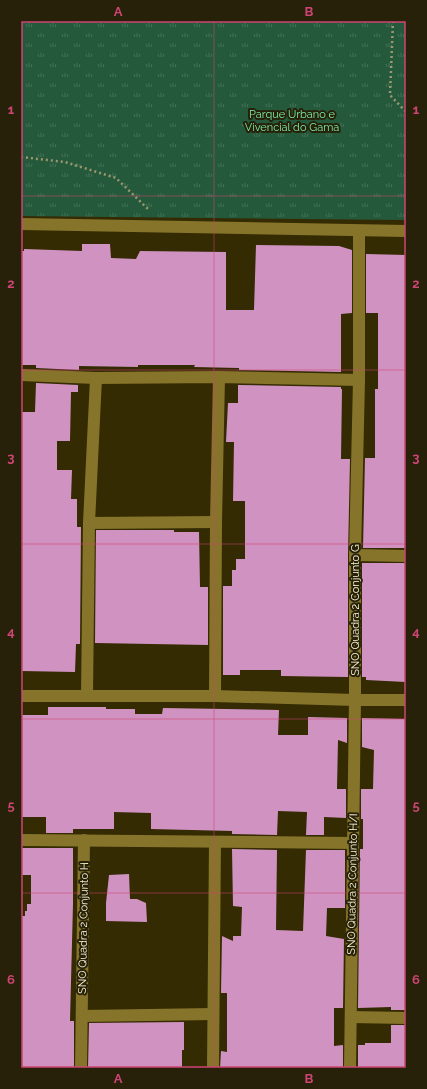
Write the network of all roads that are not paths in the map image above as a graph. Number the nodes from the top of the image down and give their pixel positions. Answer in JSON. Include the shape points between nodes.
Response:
{"nodes":[{"id":1,"x":21,"y":224,"type":"edge"},
{"id":2,"x":359,"y":231,"type":"junction"},
{"id":3,"x":406,"y":232,"type":"edge"},
{"id":4,"x":21,"y":375,"type":"edge"},
{"id":5,"x":219,"y":377,"type":"junction"},
{"id":6,"x":96,"y":378,"type":"junction"},
{"id":7,"x":359,"y":380,"type":"junction"},
{"id":8,"x":216,"y":522,"type":"junction"},
{"id":9,"x":89,"y":523,"type":"junction"},
{"id":10,"x":355,"y":555,"type":"junction"},
{"id":11,"x":406,"y":556,"type":"edge"},
{"id":12,"x":21,"y":696,"type":"edge"},
{"id":13,"x":86,"y":696,"type":"junction"},
{"id":14,"x":215,"y":696,"type":"junction"},
{"id":15,"x":355,"y":700,"type":"junction"},
{"id":16,"x":406,"y":700,"type":"edge"},
{"id":17,"x":21,"y":840,"type":"edge"},
{"id":18,"x":84,"y":840,"type":"junction"},
{"id":19,"x":215,"y":842,"type":"junction"},
{"id":20,"x":352,"y":843,"type":"junction"},
{"id":21,"x":214,"y":1014,"type":"junction"},
{"id":22,"x":82,"y":1016,"type":"junction"},
{"id":23,"x":351,"y":1018,"type":"junction"},
{"id":24,"x":406,"y":1018,"type":"edge"},
{"id":25,"x":81,"y":1068,"type":"edge"},
{"id":26,"x":213,"y":1068,"type":"edge"},
{"id":27,"x":350,"y":1068,"type":"edge"}],
"edges":[{"from":1,"to":2,"type":"street"},
{"from":2,"to":3,"type":"street"},
{"from":2,"to":7,"type":"street","name":"SNO Quadra 2 Conjunto G"},
{"from":4,"to":6,"type":"street"},
{"from":5,"to":6,"type":"street"},
{"from":5,"to":7,"type":"street"},
{"from":5,"to":8,"type":"street"},
{"from":6,"to":9,"type":"street"},
{"from":7,"to":10,"type":"street","name":"SNO Quadra 2 Conjunto G"},
{"from":8,"to":9,"type":"street"},
{"from":8,"to":14,"type":"street"},
{"from":9,"to":13,"type":"street"},
{"from":10,"to":11,"type":"street"},
{"from":10,"to":15,"type":"street","name":"SNO Quadra 2 Conjunto G"},
{"from":12,"to":13,"type":"street"},
{"from":13,"to":14,"type":"street"},
{"from":14,"to":15,"type":"street"},
{"from":15,"to":16,"type":"street"},
{"from":15,"to":20,"type":"street","name":"SNO Quadra 2 Conjunto H/I"},
{"from":17,"to":18,"type":"street"},
{"from":18,"to":19,"type":"street"},
{"from":18,"to":22,"type":"street","name":"SNO Quadra 2 Conjunto H"},
{"from":19,"to":20,"type":"street"},
{"from":19,"to":21,"type":"street"},
{"from":20,"to":23,"type":"street","name":"SNO Quadra 2 Conjunto H/I"},
{"from":21,"to":22,"type":"street"},
{"from":21,"to":26,"type":"street"},
{"from":22,"to":25,"type":"street","name":"SNO Quadra 2 Conjunto H"},
{"from":23,"to":24,"type":"street"},
{"from":23,"to":27,"type":"street","name":"SNO Quadra 2 Conjunto H/I"}]}
